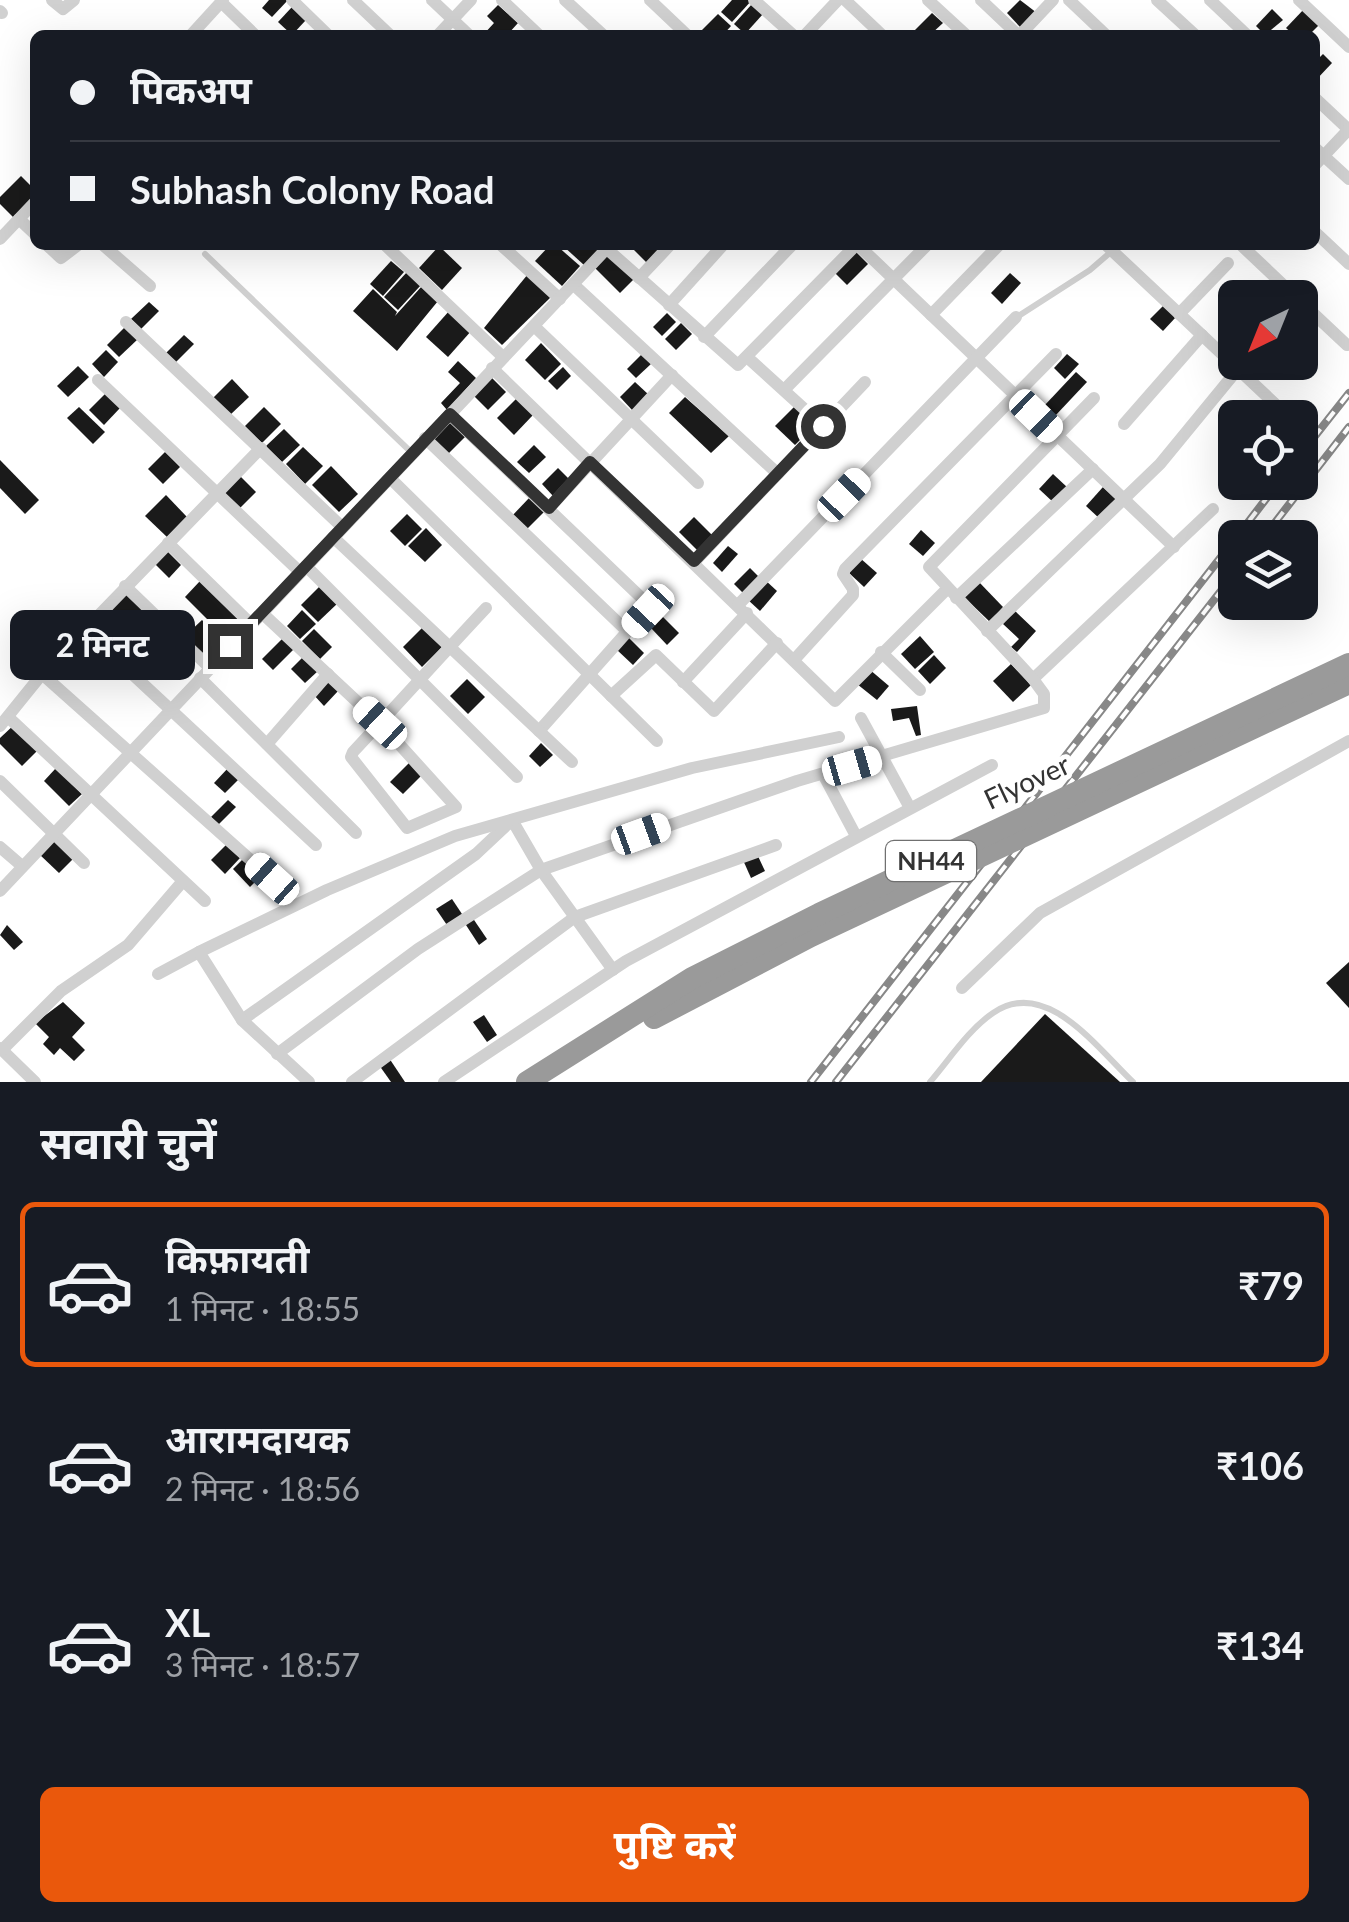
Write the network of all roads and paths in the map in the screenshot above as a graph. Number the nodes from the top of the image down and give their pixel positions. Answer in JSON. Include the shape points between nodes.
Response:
{"nodes":[{"id":1,"x":52,"y":0,"type":"edge"},
{"id":2,"x":74,"y":0,"type":"edge"},
{"id":3,"x":292,"y":0,"type":"edge"},
{"id":4,"x":353,"y":0,"type":"edge"},
{"id":5,"x":432,"y":0,"type":"edge"},
{"id":6,"x":471,"y":0,"type":"edge"},
{"id":7,"x":502,"y":0,"type":"edge"},
{"id":8,"x":564,"y":0,"type":"edge"},
{"id":9,"x":650,"y":0,"type":"edge"},
{"id":10,"x":754,"y":0,"type":"edge"},
{"id":11,"x":841,"y":0,"type":"edge"},
{"id":12,"x":928,"y":0,"type":"edge"},
{"id":13,"x":981,"y":0,"type":"edge"},
{"id":14,"x":1054,"y":0,"type":"edge"},
{"id":15,"x":1070,"y":0,"type":"edge"},
{"id":16,"x":1157,"y":0,"type":"edge"},
{"id":17,"x":1210,"y":0,"type":"edge"},
{"id":18,"x":222,"y":1,"type":"edge"},
{"id":19,"x":1307,"y":3,"type":"edge"},
{"id":20,"x":453,"y":20,"type":"junction"},
{"id":21,"x":196,"y":30,"type":"edge"},
{"id":22,"x":250,"y":30,"type":"edge"},
{"id":23,"x":323,"y":30,"type":"edge"},
{"id":24,"x":385,"y":30,"type":"edge"},
{"id":25,"x":443,"y":30,"type":"edge"},
{"id":26,"x":464,"y":30,"type":"edge"},
{"id":27,"x":534,"y":30,"type":"edge"},
{"id":28,"x":597,"y":30,"type":"edge"},
{"id":29,"x":682,"y":30,"type":"edge"},
{"id":30,"x":787,"y":30,"type":"edge"},
{"id":31,"x":810,"y":30,"type":"edge"},
{"id":32,"x":870,"y":30,"type":"edge"},
{"id":33,"x":961,"y":30,"type":"edge"},
{"id":34,"x":1014,"y":30,"type":"edge"},
{"id":35,"x":1024,"y":30,"type":"edge"},
{"id":36,"x":1101,"y":30,"type":"edge"},
{"id":37,"x":1189,"y":30,"type":"edge"},
{"id":38,"x":1242,"y":30,"type":"edge"},
{"id":39,"x":1349,"y":46,"type":"edge"},
{"id":40,"x":1320,"y":103,"type":"edge"},
{"id":41,"x":1349,"y":130,"type":"edge"},
{"id":42,"x":1320,"y":154,"type":"edge"},
{"id":43,"x":1320,"y":158,"type":"edge"},
{"id":44,"x":1349,"y":180,"type":"edge"},
{"id":45,"x":30,"y":206,"type":"edge"},
{"id":46,"x":10,"y":222,"type":"edge"},
{"id":47,"x":1320,"y":237,"type":"edge"},
{"id":48,"x":0,"y":240,"type":"edge"},
{"id":49,"x":109,"y":250,"type":"edge"},
{"id":50,"x":390,"y":250,"type":"edge"},
{"id":51,"x":506,"y":250,"type":"edge"},
{"id":52,"x":606,"y":250,"type":"edge"},
{"id":53,"x":612,"y":250,"type":"edge"},
{"id":54,"x":665,"y":250,"type":"edge"},
{"id":55,"x":718,"y":250,"type":"edge"},
{"id":56,"x":787,"y":250,"type":"edge"},
{"id":57,"x":852,"y":250,"type":"edge"},
{"id":58,"x":862,"y":250,"type":"edge"},
{"id":59,"x":921,"y":250,"type":"edge"},
{"id":60,"x":994,"y":250,"type":"edge"},
{"id":61,"x":1107,"y":250,"type":"edge"},
{"id":62,"x":1111,"y":250,"type":"edge"},
{"id":63,"x":1246,"y":250,"type":"edge"},
{"id":64,"x":205,"y":254,"type":"dead end"},
{"id":65,"x":1228,"y":264,"type":"dead end"},
{"id":66,"x":1349,"y":264,"type":"edge"},
{"id":67,"x":640,"y":278,"type":"junction"},
{"id":68,"x":893,"y":279,"type":"junction"},
{"id":69,"x":1278,"y":280,"type":"edge"},
{"id":70,"x":574,"y":284,"type":"junction"},
{"id":71,"x":150,"y":286,"type":"dead end"},
{"id":72,"x":560,"y":300,"type":"junction"},
{"id":73,"x":669,"y":305,"type":"junction"},
{"id":74,"x":1180,"y":314,"type":"junction"},
{"id":75,"x":931,"y":315,"type":"junction"},
{"id":76,"x":1016,"y":317,"type":"joint"},
{"id":77,"x":1318,"y":318,"type":"edge"},
{"id":78,"x":126,"y":322,"type":"dead end"},
{"id":79,"x":534,"y":326,"type":"junction"},
{"id":80,"x":1202,"y":335,"type":"junction"},
{"id":81,"x":704,"y":337,"type":"junction"},
{"id":82,"x":1347,"y":345,"type":"edge"},
{"id":83,"x":1218,"y":350,"type":"edge"},
{"id":84,"x":1056,"y":354,"type":"dead end"},
{"id":85,"x":748,"y":356,"type":"junction"},
{"id":86,"x":503,"y":357,"type":"junction"},
{"id":87,"x":975,"y":357,"type":"junction"},
{"id":88,"x":492,"y":368,"type":"junction"},
{"id":89,"x":672,"y":376,"type":"junction"},
{"id":90,"x":98,"y":380,"type":"dead end"},
{"id":91,"x":1229,"y":380,"type":"edge"},
{"id":92,"x":1250,"y":380,"type":"edge"},
{"id":93,"x":865,"y":382,"type":"dead end"},
{"id":94,"x":784,"y":390,"type":"junction"},
{"id":95,"x":1017,"y":397,"type":"junction"},
{"id":96,"x":1094,"y":398,"type":"dead end"},
{"id":97,"x":1271,"y":400,"type":"edge"},
{"id":98,"x":450,"y":414,"type":"junction"},
{"id":99,"x":631,"y":419,"type":"junction"},
{"id":100,"x":1124,"y":424,"type":"dead end"},
{"id":101,"x":823,"y":426,"type":"junction"},
{"id":102,"x":1056,"y":434,"type":"junction"},
{"id":103,"x":425,"y":438,"type":"junction"},
{"id":104,"x":261,"y":448,"type":"junction"},
{"id":105,"x":412,"y":453,"type":"junction"},
{"id":106,"x":590,"y":462,"type":"junction"},
{"id":107,"x":1093,"y":469,"type":"junction"},
{"id":108,"x":778,"y":474,"type":"junction"},
{"id":109,"x":390,"y":478,"type":"junction"},
{"id":110,"x":698,"y":483,"type":"dead end"},
{"id":111,"x":217,"y":493,"type":"junction"},
{"id":112,"x":1124,"y":500,"type":"junction"},
{"id":113,"x":549,"y":508,"type":"junction"},
{"id":114,"x":1213,"y":509,"type":"dead end"},
{"id":115,"x":337,"y":531,"type":"junction"},
{"id":116,"x":168,"y":543,"type":"junction"},
{"id":117,"x":1174,"y":547,"type":"junction"},
{"id":118,"x":694,"y":561,"type":"junction"},
{"id":119,"x":303,"y":569,"type":"junction"},
{"id":120,"x":125,"y":586,"type":"junction"},
{"id":121,"x":952,"y":594,"type":"junction"},
{"id":122,"x":486,"y":608,"type":"dead end"},
{"id":123,"x":742,"y":609,"type":"junction"},
{"id":124,"x":262,"y":613,"type":"junction"},
{"id":125,"x":251,"y":624,"type":"junction"},
{"id":126,"x":85,"y":630,"type":"junction"},
{"id":127,"x":987,"y":631,"type":"junction"},
{"id":128,"x":628,"y":632,"type":"junction"},
{"id":129,"x":777,"y":643,"type":"junction"},
{"id":130,"x":450,"y":646,"type":"junction"},
{"id":131,"x":882,"y":652,"type":"junction"},
{"id":132,"x":794,"y":660,"type":"junction"},
{"id":133,"x":1349,"y":664,"type":"edge"},
{"id":134,"x":205,"y":673,"type":"junction"},
{"id":135,"x":588,"y":673,"type":"junction"},
{"id":136,"x":42,"y":674,"type":"junction"},
{"id":137,"x":328,"y":674,"type":"junction"},
{"id":138,"x":1032,"y":679,"type":"junction"},
{"id":139,"x":683,"y":682,"type":"junction"},
{"id":140,"x":420,"y":683,"type":"junction"},
{"id":141,"x":1349,"y":683,"type":"edge"},
{"id":142,"x":920,"y":690,"type":"dead end"},
{"id":143,"x":611,"y":696,"type":"junction"},
{"id":144,"x":172,"y":709,"type":"junction"},
{"id":145,"x":861,"y":718,"type":"dead end"},
{"id":146,"x":4,"y":721,"type":"edge"},
{"id":147,"x":380,"y":723,"type":"junction"},
{"id":148,"x":539,"y":731,"type":"junction"},
{"id":149,"x":838,"y":737,"type":"dead end"},
{"id":150,"x":1349,"y":740,"type":"edge"},
{"id":151,"x":657,"y":741,"type":"dead end"},
{"id":152,"x":266,"y":744,"type":"junction"},
{"id":153,"x":132,"y":751,"type":"junction"},
{"id":154,"x":881,"y":757,"type":"junction"},
{"id":155,"x":572,"y":762,"type":"dead end"},
{"id":156,"x":992,"y":765,"type":"dead end"},
{"id":157,"x":822,"y":774,"type":"junction"},
{"id":158,"x":518,"y":778,"type":"dead end"},
{"id":159,"x":0,"y":781,"type":"edge"},
{"id":160,"x":91,"y":795,"type":"junction"},
{"id":161,"x":910,"y":808,"type":"junction"},
{"id":162,"x":512,"y":820,"type":"junction"},
{"id":163,"x":356,"y":833,"type":"dead end"},
{"id":164,"x":54,"y":834,"type":"junction"},
{"id":165,"x":856,"y":836,"type":"junction"},
{"id":166,"x":316,"y":845,"type":"dead end"},
{"id":167,"x":776,"y":845,"type":"dead end"},
{"id":168,"x":0,"y":847,"type":"edge"},
{"id":169,"x":84,"y":863,"type":"dead end"},
{"id":170,"x":22,"y":866,"type":"junction"},
{"id":171,"x":541,"y":870,"type":"junction"},
{"id":172,"x":272,"y":879,"type":"dead end"},
{"id":173,"x":183,"y":881,"type":"junction"},
{"id":174,"x":0,"y":891,"type":"edge"},
{"id":175,"x":205,"y":901,"type":"dead end"},
{"id":176,"x":575,"y":917,"type":"junction"},
{"id":177,"x":198,"y":952,"type":"junction"},
{"id":178,"x":613,"y":970,"type":"junction"},
{"id":179,"x":158,"y":974,"type":"dead end"},
{"id":180,"x":962,"y":988,"type":"dead end"},
{"id":181,"x":242,"y":1020,"type":"junction"},
{"id":182,"x":1,"y":1049,"type":"edge"},
{"id":183,"x":276,"y":1054,"type":"junction"},
{"id":184,"x":35,"y":1082,"type":"edge"},
{"id":185,"x":309,"y":1082,"type":"edge"},
{"id":186,"x":352,"y":1082,"type":"edge"},
{"id":187,"x":444,"y":1082,"type":"edge"},
{"id":188,"x":527,"y":1082,"type":"edge"},
{"id":189,"x":546,"y":1082,"type":"edge"},
{"id":190,"x":930,"y":1082,"type":"edge"},
{"id":191,"x":1132,"y":1082,"type":"edge"}],
"edges":[{"from":1,"to":2,"type":"street","via":[[63,8]]},
{"from":3,"to":23,"type":"street"},
{"from":4,"to":24,"type":"street"},
{"from":5,"to":20,"type":"street"},
{"from":6,"to":20,"type":"street"},
{"from":7,"to":27,"type":"street"},
{"from":8,"to":28,"type":"street"},
{"from":9,"to":29,"type":"street"},
{"from":10,"to":30,"type":"street"},
{"from":11,"to":31,"type":"street"},
{"from":11,"to":32,"type":"street"},
{"from":12,"to":33,"type":"street"},
{"from":13,"to":34,"type":"street"},
{"from":14,"to":35,"type":"street"},
{"from":15,"to":36,"type":"street"},
{"from":16,"to":37,"type":"street"},
{"from":17,"to":38,"type":"street"},
{"from":18,"to":21,"type":"street"},
{"from":18,"to":22,"type":"street"},
{"from":19,"to":39,"type":"street"},
{"from":20,"to":25,"type":"street"},
{"from":20,"to":26,"type":"street"},
{"from":40,"to":41,"type":"street"},
{"from":41,"to":42,"type":"street"},
{"from":43,"to":44,"type":"street"},
{"from":45,"to":46,"type":"street"},
{"from":46,"to":48,"type":"street"},
{"from":47,"to":66,"type":"street"},
{"from":49,"to":71,"type":"street"},
{"from":50,"to":86,"type":"street"},
{"from":51,"to":72,"type":"street"},
{"from":52,"to":70,"type":"street"},
{"from":53,"to":67,"type":"street"},
{"from":54,"to":67,"type":"street"},
{"from":55,"to":73,"type":"street"},
{"from":56,"to":81,"type":"street"},
{"from":57,"to":85,"type":"street"},
{"from":58,"to":68,"type":"street"},
{"from":59,"to":68,"type":"street"},
{"from":60,"to":75,"type":"street"},
{"from":61,"to":76,"type":"lane","via":[[1090,270]]},
{"from":62,"to":74,"type":"street"},
{"from":63,"to":69,"type":"street"},
{"from":64,"to":105,"type":"lane"},
{"from":65,"to":74,"type":"street"},
{"from":67,"to":73,"type":"street"},
{"from":68,"to":75,"type":"street"},
{"from":68,"to":94,"type":"street"},
{"from":70,"to":72,"type":"street"},
{"from":70,"to":89,"type":"street"},
{"from":72,"to":79,"type":"street"},
{"from":73,"to":81,"type":"street"},
{"from":74,"to":80,"type":"street"},
{"from":75,"to":87,"type":"street"},
{"from":76,"to":87,"type":"street"},
{"from":77,"to":82,"type":"street"},
{"from":78,"to":104,"type":"street"},
{"from":79,"to":86,"type":"street"},
{"from":79,"to":99,"type":"street"},
{"from":80,"to":83,"type":"street"},
{"from":80,"to":100,"type":"street"},
{"from":81,"to":85,"type":"street","via":[[733,364]]},
{"from":84,"to":95,"type":"street"},
{"from":85,"to":94,"type":"street"},
{"from":86,"to":88,"type":"street"},
{"from":87,"to":95,"type":"street"},
{"from":87,"to":123,"type":"street"},
{"from":88,"to":98,"type":"street"},
{"from":88,"to":106,"type":"street"},
{"from":89,"to":99,"type":"street"},
{"from":89,"to":108,"type":"street"},
{"from":90,"to":111,"type":"street"},
{"from":91,"to":112,"type":"street"},
{"from":92,"to":97,"type":"street"},
{"from":93,"to":101,"type":"street"},
{"from":94,"to":101,"type":"street"},
{"from":95,"to":102,"type":"street"},
{"from":95,"to":132,"type":"street","via":[[845,569],[853,595]]},
{"from":96,"to":102,"type":"street"},
{"from":98,"to":103,"type":"street"},
{"from":98,"to":113,"type":"street"},
{"from":99,"to":106,"type":"street"},
{"from":99,"to":110,"type":"street"},
{"from":101,"to":108,"type":"street"},
{"from":102,"to":107,"type":"street"},
{"from":102,"to":121,"type":"street","via":[[930,564]]},
{"from":103,"to":105,"type":"street"},
{"from":103,"to":128,"type":"street"},
{"from":104,"to":111,"type":"street"},
{"from":104,"to":115,"type":"street"},
{"from":105,"to":109,"type":"street"},
{"from":106,"to":113,"type":"street"},
{"from":106,"to":118,"type":"street"},
{"from":107,"to":112,"type":"street"},
{"from":107,"to":121,"type":"street"},
{"from":108,"to":118,"type":"street"},
{"from":109,"to":115,"type":"street"},
{"from":109,"to":135,"type":"street"},
{"from":111,"to":116,"type":"street"},
{"from":111,"to":119,"type":"street"},
{"from":112,"to":117,"type":"street"},
{"from":112,"to":127,"type":"street"},
{"from":113,"to":128,"type":"street","via":[[648,602]]},
{"from":114,"to":117,"type":"street"},
{"from":115,"to":119,"type":"street"},
{"from":115,"to":130,"type":"street"},
{"from":116,"to":120,"type":"street"},
{"from":116,"to":125,"type":"street"},
{"from":117,"to":138,"type":"street"},
{"from":118,"to":123,"type":"street"},
{"from":119,"to":124,"type":"street"},
{"from":119,"to":140,"type":"street"},
{"from":120,"to":126,"type":"street"},
{"from":120,"to":134,"type":"street"},
{"from":121,"to":127,"type":"street"},
{"from":121,"to":131,"type":"street"},
{"from":122,"to":130,"type":"street"},
{"from":123,"to":129,"type":"street"},
{"from":123,"to":139,"type":"street"},
{"from":124,"to":125,"type":"street"},
{"from":124,"to":137,"type":"street"},
{"from":125,"to":134,"type":"street"},
{"from":126,"to":136,"type":"street"},
{"from":126,"to":144,"type":"street"},
{"from":127,"to":138,"type":"street"},
{"from":128,"to":135,"type":"street"},
{"from":129,"to":132,"type":"street"},
{"from":129,"to":139,"type":"street","via":[[714,711]]},
{"from":130,"to":140,"type":"street"},
{"from":130,"to":148,"type":"street"},
{"from":131,"to":132,"type":"street","via":[[835,701]]},
{"from":131,"to":142,"type":"street"},
{"from":133,"to":188,"type":"highway","name":"Flyover","number":"NH44","bridge":true,"via":[[692,978]]},
{"from":134,"to":144,"type":"street"},
{"from":134,"to":152,"type":"street"},
{"from":135,"to":143,"type":"street"},
{"from":135,"to":148,"type":"street"},
{"from":136,"to":146,"type":"street"},
{"from":136,"to":153,"type":"street"},
{"from":137,"to":147,"type":"street"},
{"from":137,"to":152,"type":"street"},
{"from":138,"to":154,"type":"street","via":[[1045,700],[1036,713]]},
{"from":139,"to":143,"type":"street","via":[[653,655]]},
{"from":140,"to":147,"type":"street"},
{"from":140,"to":158,"type":"street"},
{"from":141,"to":189,"type":"highway","name":"Flyover","number":"NH44","bridge":true,"via":[[811,936]]},
{"from":143,"to":151,"type":"street"},
{"from":144,"to":153,"type":"street"},
{"from":144,"to":166,"type":"street"},
{"from":145,"to":154,"type":"street"},
{"from":146,"to":160,"type":"street"},
{"from":147,"to":147,"type":"street","via":[[431,779],[456,806],[407,828],[352,762],[353,752]]},
{"from":148,"to":155,"type":"street"},
{"from":149,"to":162,"type":"street","via":[[692,768]]},
{"from":150,"to":180,"type":"street","via":[[1040,913]]},
{"from":152,"to":163,"type":"street"},
{"from":153,"to":160,"type":"street"},
{"from":153,"to":172,"type":"street"},
{"from":154,"to":157,"type":"street"},
{"from":154,"to":161,"type":"street"},
{"from":156,"to":161,"type":"street"},
{"from":157,"to":165,"type":"street"},
{"from":157,"to":171,"type":"street"},
{"from":159,"to":164,"type":"street"},
{"from":160,"to":164,"type":"street"},
{"from":160,"to":173,"type":"street"},
{"from":161,"to":165,"type":"street"},
{"from":162,"to":171,"type":"street"},
{"from":162,"to":177,"type":"street","via":[[327,890]]},
{"from":162,"to":181,"type":"street","via":[[476,854]]},
{"from":164,"to":169,"type":"street"},
{"from":164,"to":170,"type":"street"},
{"from":165,"to":178,"type":"street"},
{"from":167,"to":176,"type":"street"},
{"from":168,"to":170,"type":"street"},
{"from":170,"to":174,"type":"street"},
{"from":171,"to":176,"type":"street"},
{"from":171,"to":183,"type":"street","via":[[418,949]]},
{"from":173,"to":175,"type":"street"},
{"from":173,"to":182,"type":"street","via":[[128,945],[61,990]]},
{"from":176,"to":178,"type":"street"},
{"from":176,"to":186,"type":"street"},
{"from":177,"to":179,"type":"street"},
{"from":177,"to":181,"type":"street"},
{"from":178,"to":187,"type":"street"},
{"from":181,"to":183,"type":"street"},
{"from":182,"to":184,"type":"street"},
{"from":183,"to":185,"type":"street"},
{"from":190,"to":191,"type":"lane","via":[[990,1014],[1024,1001],[1065,1017]]}]}
